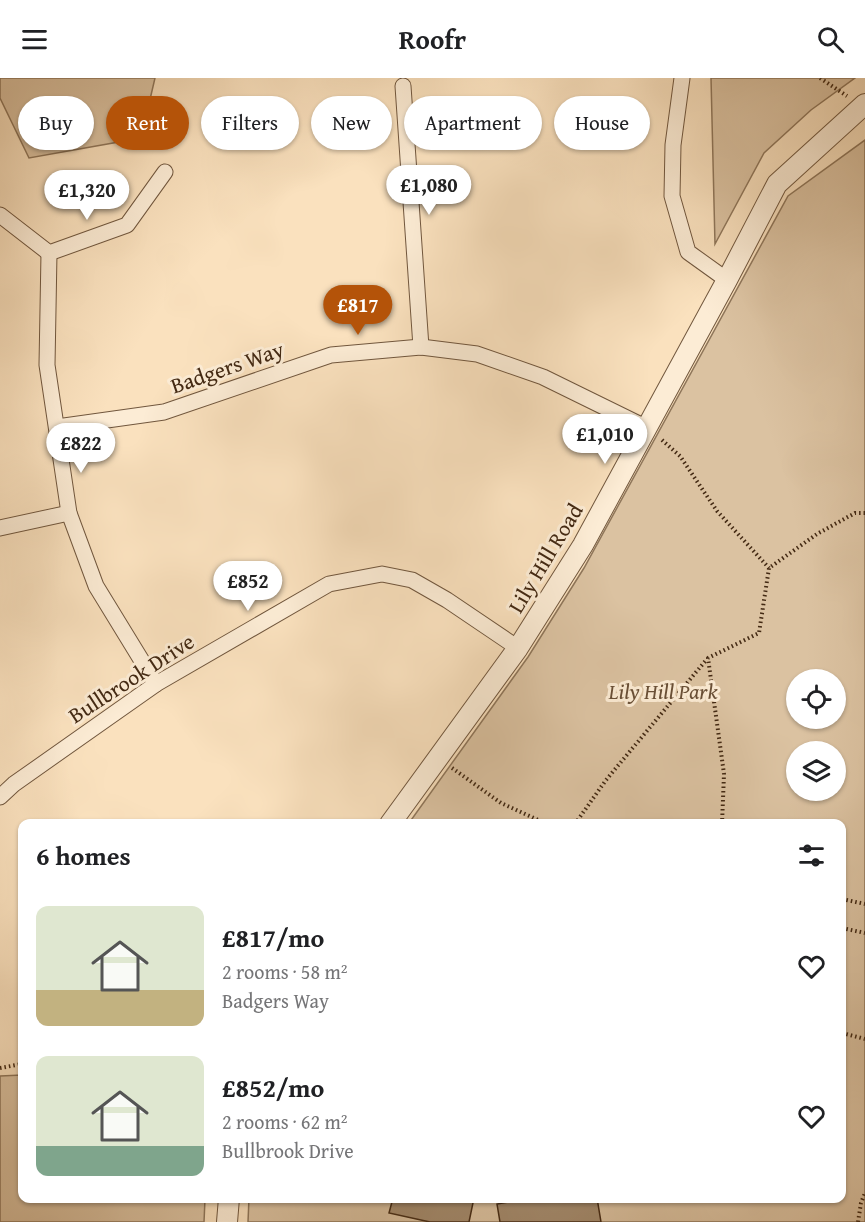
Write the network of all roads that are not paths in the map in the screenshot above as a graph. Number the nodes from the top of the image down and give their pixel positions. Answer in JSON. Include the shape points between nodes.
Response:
{"nodes":[{"id":1,"x":682,"y":78,"type":"edge"},
{"id":2,"x":403,"y":86,"type":"dead end"},
{"id":3,"x":856,"y":101,"type":"edge"},
{"id":4,"x":165,"y":172,"type":"dead end"},
{"id":5,"x":0,"y":215,"type":"edge"},
{"id":6,"x":50,"y":253,"type":"junction"},
{"id":7,"x":727,"y":280,"type":"junction"},
{"id":8,"x":421,"y":347,"type":"junction"},
{"id":9,"x":57,"y":427,"type":"junction"},
{"id":10,"x":647,"y":428,"type":"junction"},
{"id":11,"x":69,"y":513,"type":"junction"},
{"id":12,"x":0,"y":528,"type":"edge"},
{"id":13,"x":518,"y":648,"type":"junction"},
{"id":14,"x":156,"y":684,"type":"junction"},
{"id":15,"x":0,"y":797,"type":"edge"},
{"id":16,"x":394,"y":819,"type":"edge"},
{"id":17,"x":229,"y":1203,"type":"edge"},
{"id":18,"x":227,"y":1222,"type":"edge"}],
"edges":[{"from":1,"to":7,"type":"street","via":[[673,146],[672,196],[688,252]]},
{"from":2,"to":8,"type":"street"},
{"from":3,"to":7,"type":"street","name":"Lily Hill Road","via":[[777,184]]},
{"from":4,"to":6,"type":"street","via":[[127,225]]},
{"from":5,"to":6,"type":"street"},
{"from":6,"to":9,"type":"street","via":[[46,365]]},
{"from":7,"to":10,"type":"street","name":"Lily Hill Road"},
{"from":8,"to":9,"type":"street","name":"Badgers Way","via":[[331,355],[164,412]]},
{"from":8,"to":10,"type":"street","name":"Badgers Way","via":[[477,354],[543,377]]},
{"from":9,"to":11,"type":"street"},
{"from":10,"to":13,"type":"street","name":"Lily Hill Road","via":[[583,544]]},
{"from":11,"to":12,"type":"street"},
{"from":11,"to":14,"type":"street","via":[[96,586]]},
{"from":13,"to":14,"type":"street","name":"Bullbrook Drive","via":[[412,580],[382,574],[329,584]]},
{"from":13,"to":16,"type":"street","name":"Lily Hill Road"},
{"from":14,"to":15,"type":"street","name":"Bullbrook Drive"},
{"from":17,"to":18,"type":"street"}]}
